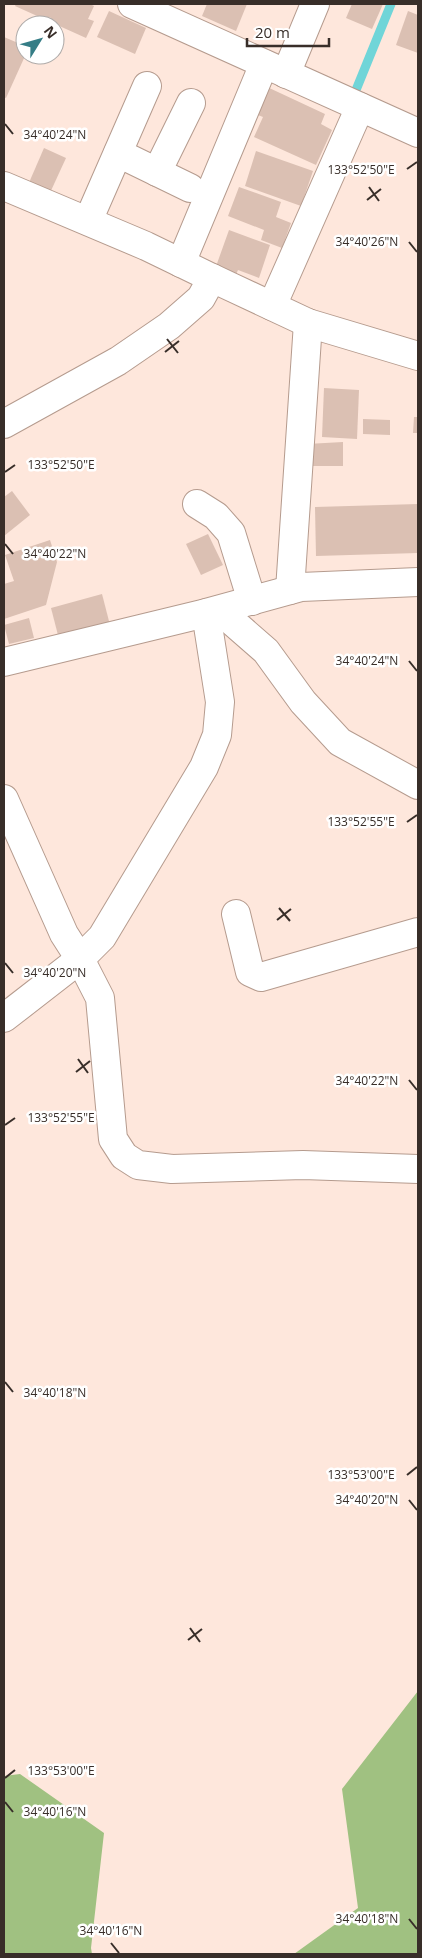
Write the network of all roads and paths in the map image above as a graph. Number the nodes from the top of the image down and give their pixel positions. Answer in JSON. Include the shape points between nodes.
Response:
{"nodes":[{"id":1,"x":132,"y":4,"type":"edge"},
{"id":2,"x":315,"y":4,"type":"edge"},
{"id":3,"x":181,"y":14,"type":"edge"},
{"id":4,"x":275,"y":69,"type":"junction"},
{"id":5,"x":148,"y":86,"type":"dead end"},
{"id":6,"x":191,"y":103,"type":"dead end"},
{"id":7,"x":360,"y":107,"type":"junction"},
{"id":8,"x":418,"y":133,"type":"edge"},
{"id":9,"x":118,"y":153,"type":"junction"},
{"id":10,"x":157,"y":172,"type":"junction"},
{"id":11,"x":4,"y":186,"type":"edge"},
{"id":12,"x":190,"y":188,"type":"dead end"},
{"id":13,"x":88,"y":221,"type":"junction"},
{"id":14,"x":181,"y":263,"type":"junction"},
{"id":15,"x":212,"y":278,"type":"junction"},
{"id":16,"x":272,"y":306,"type":"junction"},
{"id":17,"x":308,"y":323,"type":"junction"},
{"id":18,"x":418,"y":356,"type":"edge"},
{"id":19,"x":4,"y":424,"type":"edge"},
{"id":20,"x":197,"y":504,"type":"dead end"},
{"id":21,"x":418,"y":582,"type":"edge"},
{"id":22,"x":290,"y":590,"type":"junction"},
{"id":23,"x":252,"y":601,"type":"junction"},
{"id":24,"x":212,"y":611,"type":"junction"},
{"id":25,"x":4,"y":662,"type":"edge"},
{"id":26,"x":418,"y":785,"type":"edge"},
{"id":27,"x":4,"y":799,"type":"edge"},
{"id":28,"x":236,"y":914,"type":"dead end"},
{"id":29,"x":418,"y":932,"type":"edge"},
{"id":30,"x":80,"y":959,"type":"junction"},
{"id":31,"x":4,"y":1018,"type":"edge"},
{"id":32,"x":418,"y":1169,"type":"edge"}],
"edges":[{"from":1,"to":3,"type":"street"},
{"from":2,"to":4,"type":"street"},
{"from":3,"to":4,"type":"street"},
{"from":4,"to":7,"type":"street"},
{"from":4,"to":14,"type":"street"},
{"from":5,"to":9,"type":"street"},
{"from":6,"to":10,"type":"street"},
{"from":7,"to":8,"type":"street"},
{"from":7,"to":16,"type":"street"},
{"from":9,"to":10,"type":"street"},
{"from":9,"to":13,"type":"street"},
{"from":10,"to":12,"type":"street"},
{"from":11,"to":13,"type":"street"},
{"from":13,"to":14,"type":"street"},
{"from":14,"to":15,"type":"street"},
{"from":15,"to":16,"type":"street"},
{"from":15,"to":19,"type":"street","via":[[201,298],[169,326],[118,361]]},
{"from":16,"to":17,"type":"street"},
{"from":17,"to":18,"type":"street"},
{"from":17,"to":22,"type":"street"},
{"from":20,"to":23,"type":"street","via":[[216,516],[231,533]]},
{"from":21,"to":22,"type":"street"},
{"from":22,"to":23,"type":"street"},
{"from":23,"to":24,"type":"street"},
{"from":24,"to":25,"type":"street"},
{"from":24,"to":26,"type":"street","via":[[266,651],[303,702],[340,742]]},
{"from":24,"to":30,"type":"street","via":[[220,702],[217,736],[204,767],[102,937]]},
{"from":27,"to":30,"type":"street","via":[[64,934]]},
{"from":28,"to":29,"type":"street","via":[[250,972],[261,977]]},
{"from":30,"to":31,"type":"street"},
{"from":30,"to":32,"type":"street","via":[[100,998],[113,1140],[124,1156],[138,1165],[172,1169],[303,1165]]}]}
